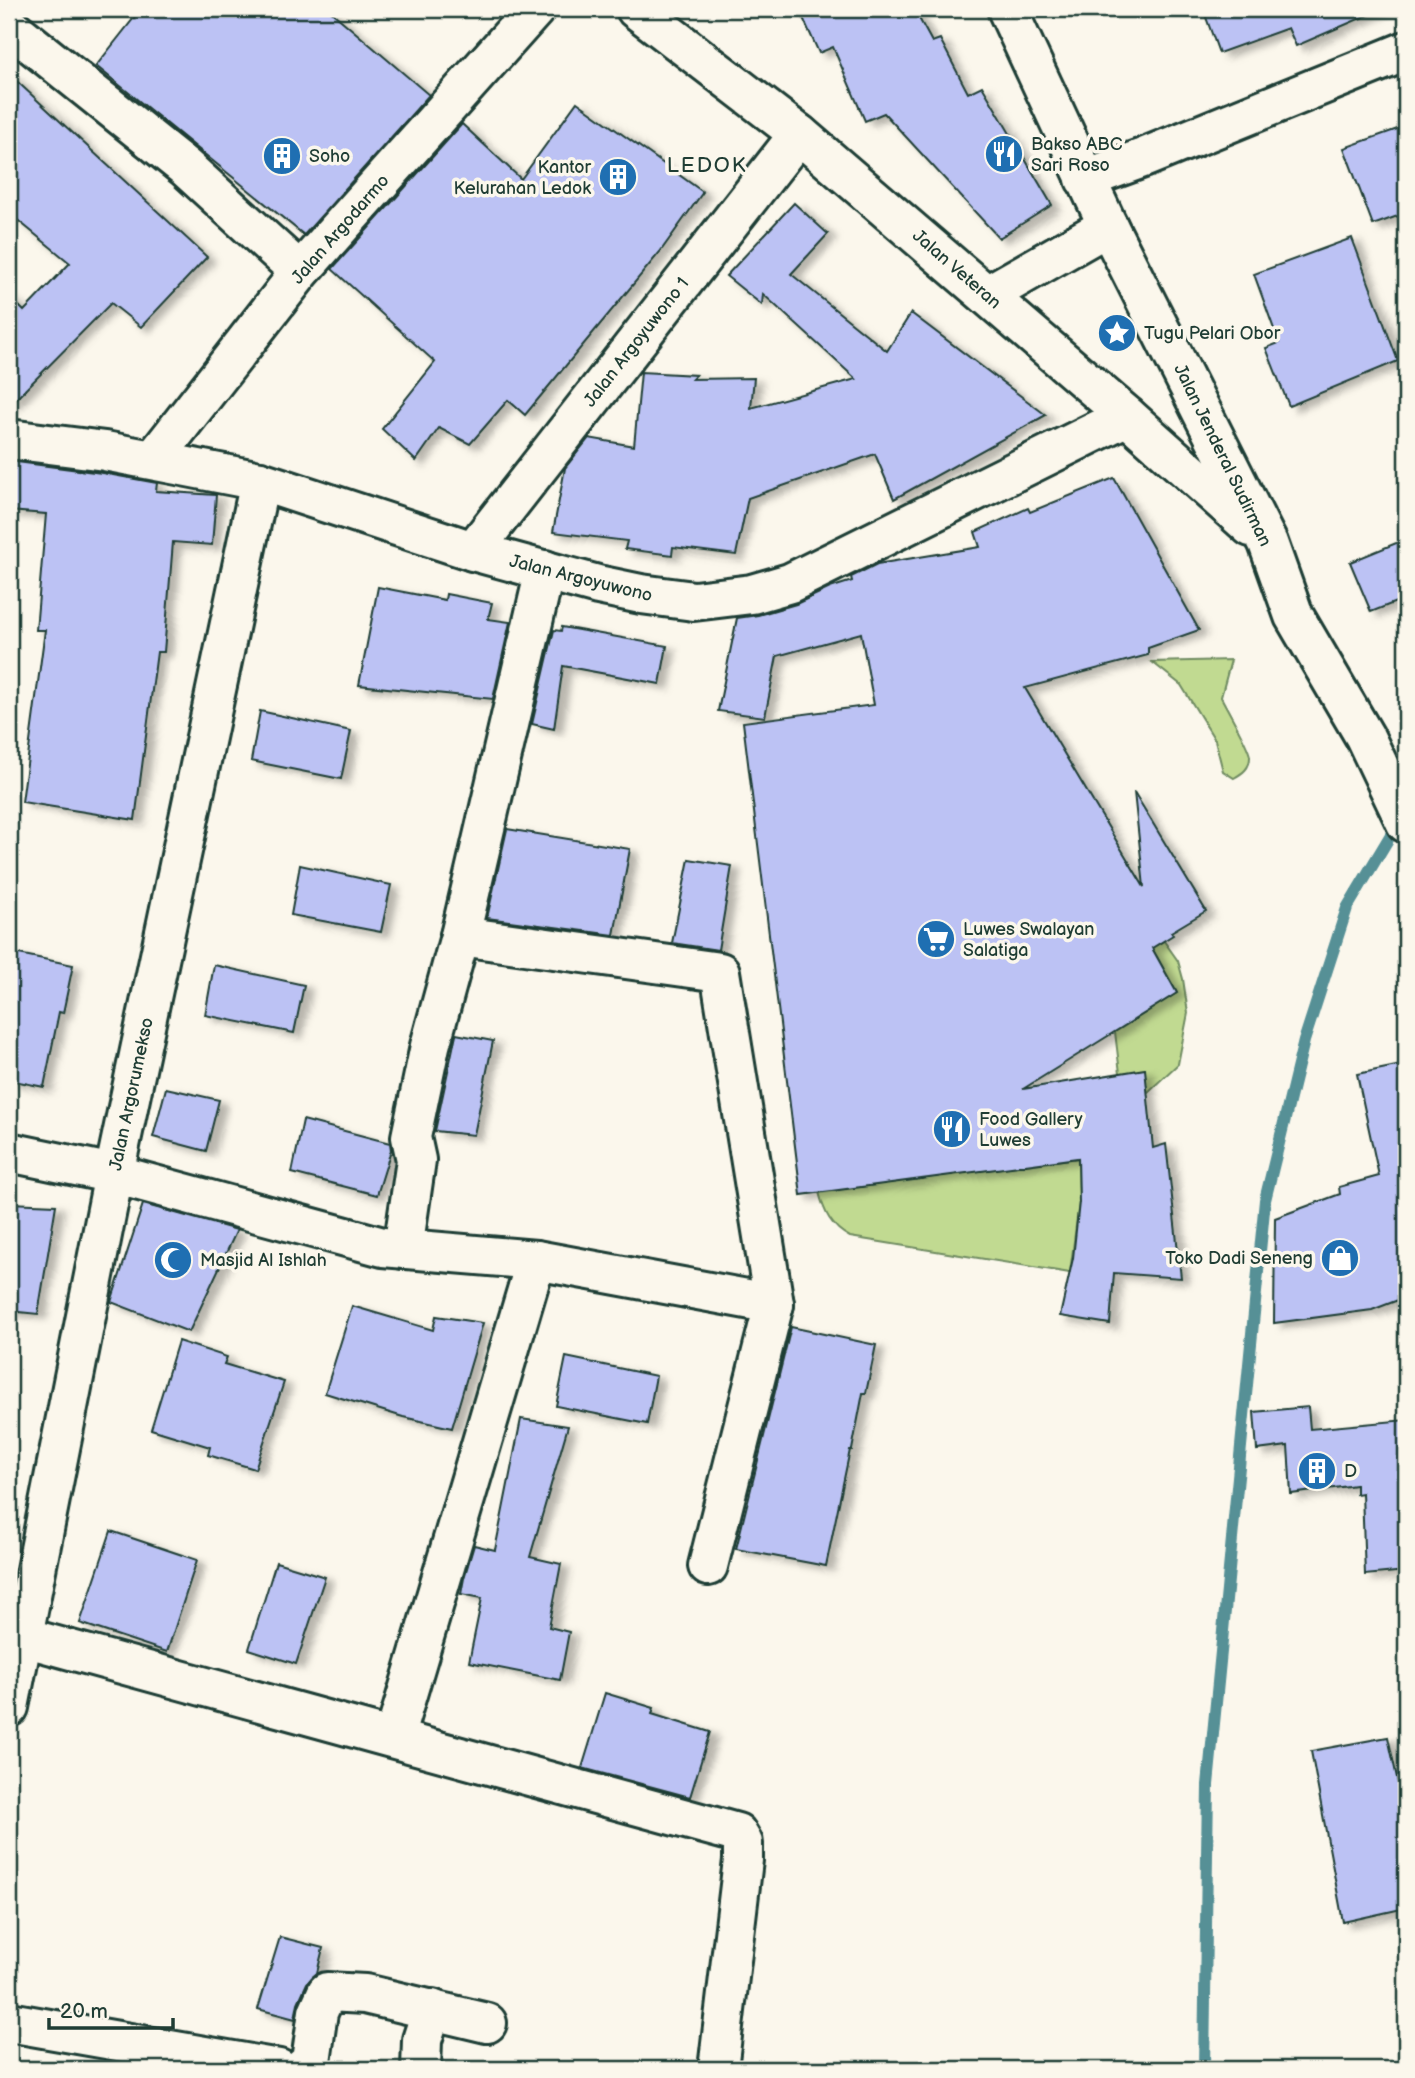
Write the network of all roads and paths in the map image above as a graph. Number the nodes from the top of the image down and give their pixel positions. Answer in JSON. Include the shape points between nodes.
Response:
{"nodes":[{"id":1,"x":536,"y":9,"type":"edge"},
{"id":2,"x":636,"y":9,"type":"edge"},
{"id":3,"x":1007,"y":9,"type":"edge"},
{"id":4,"x":9,"y":26,"type":"edge"},
{"id":5,"x":1406,"y":51,"type":"edge"},
{"id":6,"x":799,"y":134,"type":"junction"},
{"id":7,"x":1086,"y":179,"type":"junction"},
{"id":8,"x":1108,"y":226,"type":"junction"},
{"id":9,"x":300,"y":272,"type":"junction"},
{"id":10,"x":987,"y":295,"type":"junction"},
{"id":11,"x":1127,"y":416,"type":"junction"},
{"id":12,"x":9,"y":439,"type":"edge"},
{"id":13,"x":154,"y":459,"type":"junction"},
{"id":14,"x":260,"y":481,"type":"junction"},
{"id":15,"x":1268,"y":542,"type":"junction"},
{"id":16,"x":473,"y":551,"type":"junction"},
{"id":17,"x":545,"y":570,"type":"junction"},
{"id":18,"x":1401,"y":812,"type":"edge"},
{"id":19,"x":460,"y":936,"type":"junction"},
{"id":20,"x":9,"y":1152,"type":"edge"},
{"id":21,"x":114,"y":1174,"type":"junction"},
{"id":22,"x":402,"y":1249,"type":"junction"},
{"id":23,"x":536,"y":1261,"type":"junction"},
{"id":24,"x":774,"y":1304,"type":"junction"},
{"id":25,"x":708,"y":1566,"type":"dead end"},
{"id":26,"x":16,"y":1635,"type":"edge"},
{"id":27,"x":9,"y":1707,"type":"edge"},
{"id":28,"x":394,"y":1738,"type":"junction"},
{"id":29,"x":432,"y":2010,"type":"junction"},
{"id":30,"x":9,"y":2022,"type":"edge"},
{"id":31,"x":487,"y":2023,"type":"dead end"},
{"id":32,"x":279,"y":2069,"type":"edge"},
{"id":33,"x":302,"y":2069,"type":"edge"},
{"id":34,"x":421,"y":2069,"type":"edge"},
{"id":35,"x":718,"y":2069,"type":"edge"}],
"edges":[{"from":1,"to":9,"type":"street","name":"Jalan Argodarmo"},
{"from":2,"to":6,"type":"street","name":"Jalan Veteran"},
{"from":3,"to":7,"type":"street","name":"Jalan Jenderal Sudirman"},
{"from":4,"to":9,"type":"street","via":[[185,167]]},
{"from":5,"to":7,"type":"street"},
{"from":6,"to":10,"type":"street","name":"Jalan Veteran"},
{"from":6,"to":16,"type":"street","name":"Jalan Argoyuwono 1"},
{"from":7,"to":8,"type":"street","name":"Jalan Jenderal Sudirman"},
{"from":8,"to":10,"type":"street"},
{"from":8,"to":15,"type":"street","name":"Jalan Jenderal Sudirman"},
{"from":9,"to":13,"type":"street","name":"Jalan Argodarmo"},
{"from":10,"to":11,"type":"street","name":"Jalan Veteran"},
{"from":11,"to":15,"type":"street","name":"Jalan Veteran"},
{"from":11,"to":17,"type":"street","name":"Jalan Argoyuwono","via":[[790,583],[752,594],[694,601],[665,598]]},
{"from":12,"to":13,"type":"street","name":"Jalan Argoyuwono"},
{"from":13,"to":14,"type":"street","name":"Jalan Argoyuwono"},
{"from":14,"to":16,"type":"street","name":"Jalan Argoyuwono"},
{"from":14,"to":21,"type":"street","name":"Jalan Argorumekso"},
{"from":15,"to":18,"type":"street","name":"Jalan Jenderal Sudirman","via":[[1294,616],[1365,737]]},
{"from":16,"to":17,"type":"street","name":"Jalan Argoyuwono"},
{"from":17,"to":19,"type":"street"},
{"from":19,"to":22,"type":"street","via":[[411,1137],[416,1160]]},
{"from":19,"to":24,"type":"street","via":[[720,972]]},
{"from":20,"to":21,"type":"street"},
{"from":21,"to":22,"type":"street"},
{"from":21,"to":26,"type":"street","name":"Jalan Argorumekso"},
{"from":22,"to":23,"type":"street"},
{"from":23,"to":24,"type":"street"},
{"from":23,"to":28,"type":"street"},
{"from":24,"to":25,"type":"street"},
{"from":26,"to":27,"type":"street","name":"Jalan Argorumekso"},
{"from":26,"to":28,"type":"street"},
{"from":28,"to":35,"type":"street","via":[[737,1833],[743,1843],[743,1860]]},
{"from":29,"to":31,"type":"street"},
{"from":29,"to":33,"type":"street","via":[[365,1994],[327,1992],[318,2012],[311,2061]]},
{"from":29,"to":34,"type":"street","via":[[422,2040]]},
{"from":30,"to":32,"type":"street"}]}
